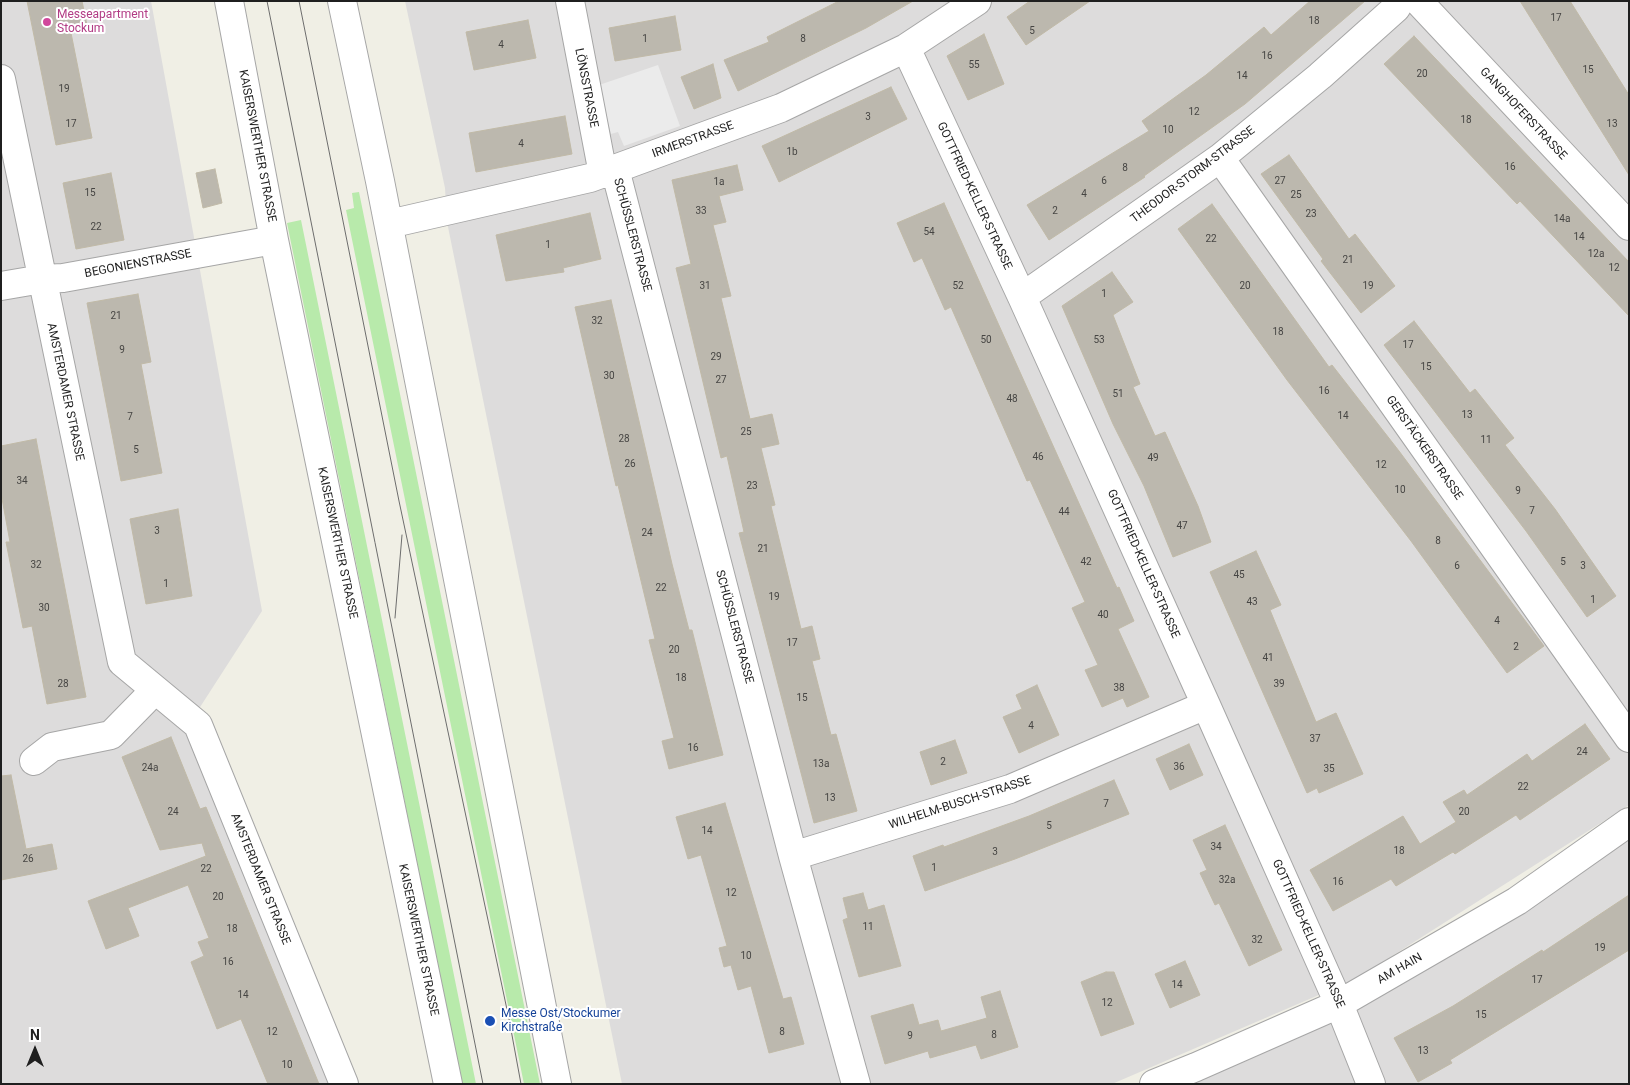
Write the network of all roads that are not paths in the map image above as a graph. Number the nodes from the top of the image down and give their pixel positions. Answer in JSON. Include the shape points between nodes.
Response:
{"nodes":[{"id":1,"x":228,"y":1,"type":"edge"},
{"id":2,"x":342,"y":1,"type":"edge"},
{"id":3,"x":570,"y":1,"type":"edge"},
{"id":4,"x":977,"y":1,"type":"edge"},
{"id":5,"x":1400,"y":1,"type":"edge"},
{"id":6,"x":1418,"y":1,"type":"edge"},
{"id":7,"x":906,"y":48,"type":"junction"},
{"id":8,"x":1,"y":79,"type":"edge"},
{"id":9,"x":1220,"y":158,"type":"junction"},
{"id":10,"x":609,"y":171,"type":"junction"},
{"id":11,"x":389,"y":224,"type":"junction"},
{"id":12,"x":1629,"y":226,"type":"edge"},
{"id":13,"x":274,"y":240,"type":"junction"},
{"id":14,"x":42,"y":279,"type":"junction"},
{"id":15,"x":1,"y":286,"type":"edge"},
{"id":16,"x":1022,"y":297,"type":"junction"},
{"id":17,"x":156,"y":690,"type":"junction"},
{"id":18,"x":1206,"y":705,"type":"junction"},
{"id":19,"x":1629,"y":738,"type":"edge"},
{"id":20,"x":34,"y":761,"type":"dead end"},
{"id":21,"x":1629,"y":822,"type":"edge"},
{"id":22,"x":793,"y":856,"type":"junction"},
{"id":23,"x":1339,"y":1004,"type":"junction"},
{"id":24,"x":344,"y":1084,"type":"edge"},
{"id":25,"x":448,"y":1084,"type":"edge"},
{"id":26,"x":557,"y":1084,"type":"edge"},
{"id":27,"x":856,"y":1084,"type":"edge"},
{"id":28,"x":1154,"y":1084,"type":"edge"},
{"id":29,"x":1371,"y":1084,"type":"edge"}],
"edges":[{"from":1,"to":13,"type":"street","name":"KAISERSWERTHER STRASSE"},
{"from":2,"to":11,"type":"street"},
{"from":3,"to":10,"type":"street","name":"LÖNSSTRASSE"},
{"from":4,"to":7,"type":"street","name":"IRMERSTRASSE"},
{"from":5,"to":9,"type":"street","name":"THEODOR-STORM-STRASSE","via":[[1320,76]]},
{"from":6,"to":12,"type":"street","name":"GANGHOFERSTRASSE"},
{"from":7,"to":10,"type":"street","name":"IRMERSTRASSE","via":[[781,108]]},
{"from":7,"to":16,"type":"street","name":"GOTTFRIED-KELLER-STRASSE"},
{"from":8,"to":14,"type":"street","name":"AMSTERDAMER STRASSE"},
{"from":9,"to":16,"type":"street","name":"THEODOR-STORM-STRASSE"},
{"from":9,"to":19,"type":"street","name":"GERSTÄCKERSTRASSE"},
{"from":10,"to":11,"type":"street","name":"IRMERSTRASSE"},
{"from":10,"to":22,"type":"street","name":"SCHÜSSLERSTRASSE"},
{"from":11,"to":26,"type":"street"},
{"from":13,"to":14,"type":"street","name":"BEGONIENSTRASSE"},
{"from":13,"to":25,"type":"street","name":"KAISERSWERTHER STRASSE"},
{"from":14,"to":15,"type":"street","name":"BEGONIENSTRASSE"},
{"from":14,"to":17,"type":"street","name":"AMSTERDAMER STRASSE","via":[[122,662]]},
{"from":16,"to":18,"type":"street","name":"GOTTFRIED-KELLER-STRASSE"},
{"from":17,"to":20,"type":"street","via":[[111,735],[52,747]]},
{"from":17,"to":24,"type":"street","name":"AMSTERDAMER STRASSE","via":[[198,725]]},
{"from":18,"to":22,"type":"street","name":"WILHELM-BUSCH-STRASSE","via":[[1010,789]]},
{"from":18,"to":23,"type":"street","name":"GOTTFRIED-KELLER-STRASSE"},
{"from":21,"to":23,"type":"street","name":"AM HAIN","via":[[1517,901]]},
{"from":22,"to":27,"type":"street","name":"SCHÜSSLERSTRASSE"},
{"from":23,"to":28,"type":"street","name":"AM HAIN"},
{"from":23,"to":29,"type":"street","name":"GOTTFRIED-KELLER-STRASSE"}]}
